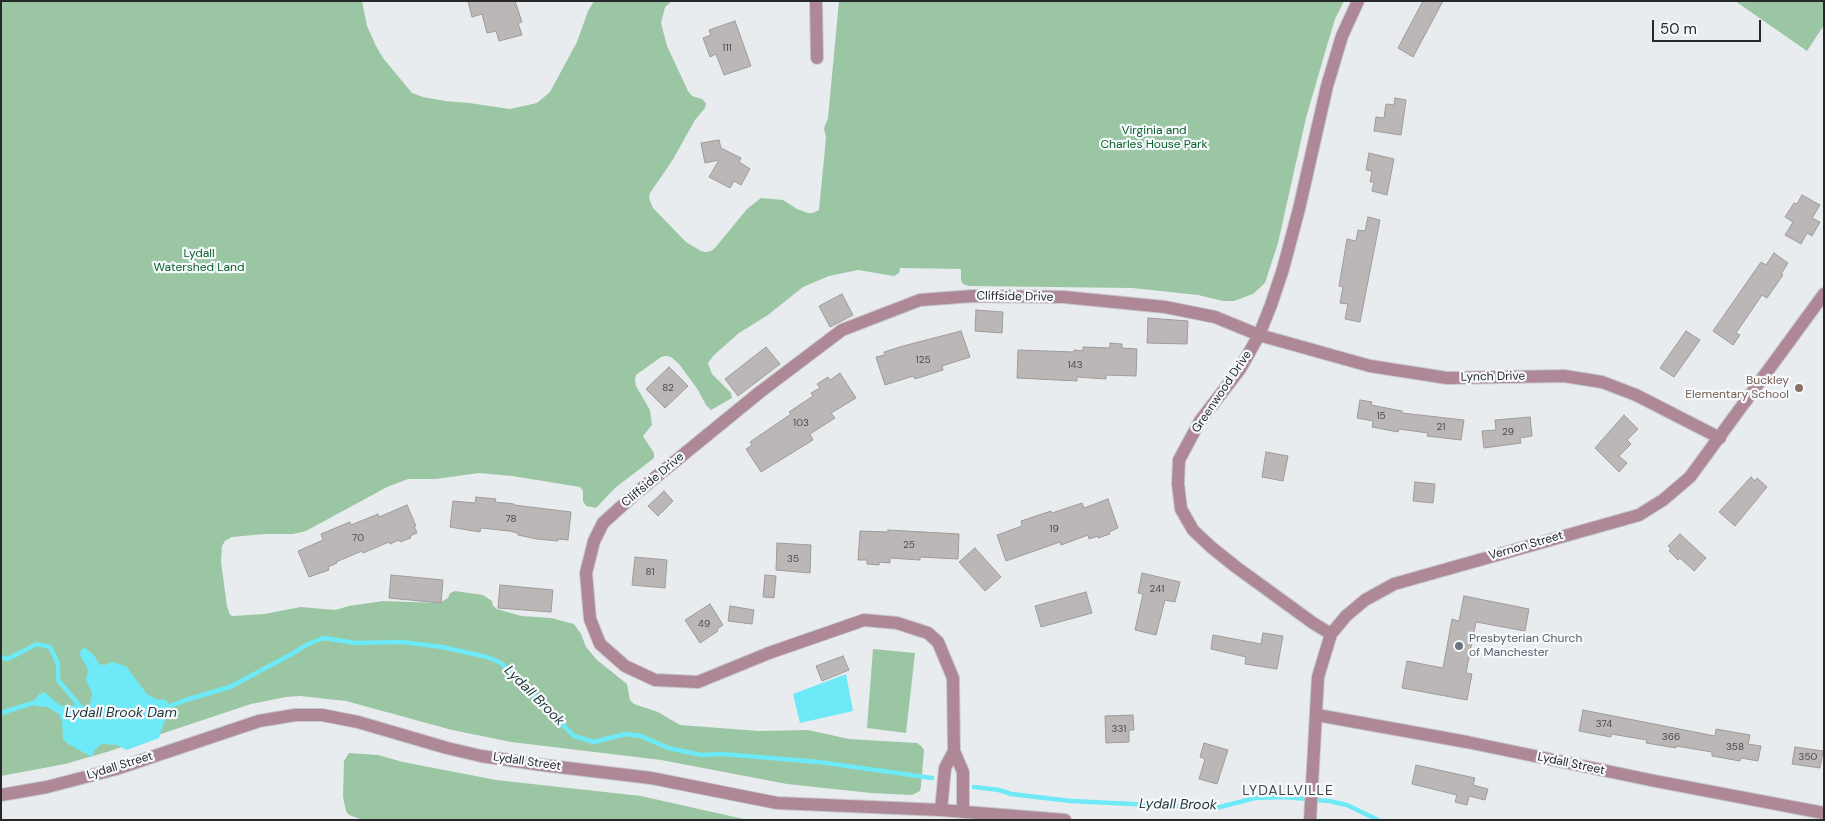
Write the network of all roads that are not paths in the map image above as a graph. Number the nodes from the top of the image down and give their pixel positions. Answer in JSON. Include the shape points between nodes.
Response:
{"nodes":[{"id":1,"x":816,"y":1,"type":"edge"},
{"id":2,"x":1358,"y":1,"type":"edge"},
{"id":3,"x":817,"y":58,"type":"dead end"},
{"id":4,"x":1824,"y":294,"type":"edge"},
{"id":5,"x":1259,"y":335,"type":"junction"},
{"id":6,"x":1720,"y":438,"type":"junction"},
{"id":7,"x":1331,"y":634,"type":"junction"},
{"id":8,"x":1317,"y":716,"type":"junction"},
{"id":9,"x":954,"y":750,"type":"junction"},
{"id":10,"x":1,"y":795,"type":"edge"},
{"id":11,"x":940,"y":810,"type":"junction"},
{"id":12,"x":963,"y":812,"type":"junction"},
{"id":13,"x":1824,"y":813,"type":"edge"},
{"id":14,"x":1311,"y":814,"type":"edge"},
{"id":15,"x":1065,"y":820,"type":"edge"}],
"edges":[{"from":1,"to":3,"type":"street"},
{"from":2,"to":5,"type":"street","name":"Greenwood Drive","via":[[1342,36],[1327,86],[1283,269]]},
{"from":4,"to":6,"type":"street","name":"Vernon Street"},
{"from":5,"to":6,"type":"street","name":"Lynch Drive","via":[[1370,366],[1446,378],[1564,376],[1602,382],[1636,395]]},
{"from":5,"to":7,"type":"street","name":"Greenwood Drive","via":[[1240,369],[1200,421],[1178,460],[1181,509],[1193,530],[1211,547]]},
{"from":5,"to":9,"type":"street","name":"Cliffside Drive","via":[[1215,317],[1165,307],[1064,298],[973,296],[920,300],[842,330],[760,392],[603,523],[594,541],[586,573],[590,619],[600,644],[625,666],[655,680],[698,682],[864,620],[897,622],[928,634],[938,642],[953,678]]},
{"from":6,"to":7,"type":"street","name":"Vernon Street","via":[[1690,477],[1664,500],[1638,515],[1394,584],[1365,600]]},
{"from":7,"to":8,"type":"street","name":"Vernon Street","via":[[1318,677]]},
{"from":8,"to":13,"type":"street","name":"Lydall Street","via":[[1467,742]]},
{"from":8,"to":14,"type":"street","name":"Vernon Street"},
{"from":9,"to":11,"type":"street","name":"Cliffside Drive","via":[[945,768]]},
{"from":9,"to":12,"type":"street","name":"Cliffside Drive","via":[[963,772]]},
{"from":10,"to":11,"type":"street","name":"Lydall Street","via":[[116,769],[259,720],[295,714],[358,722],[481,756],[651,778],[777,803]]},
{"from":11,"to":12,"type":"street","name":"Lydall Street"},
{"from":12,"to":15,"type":"street","name":"Lydall Street"}]}
